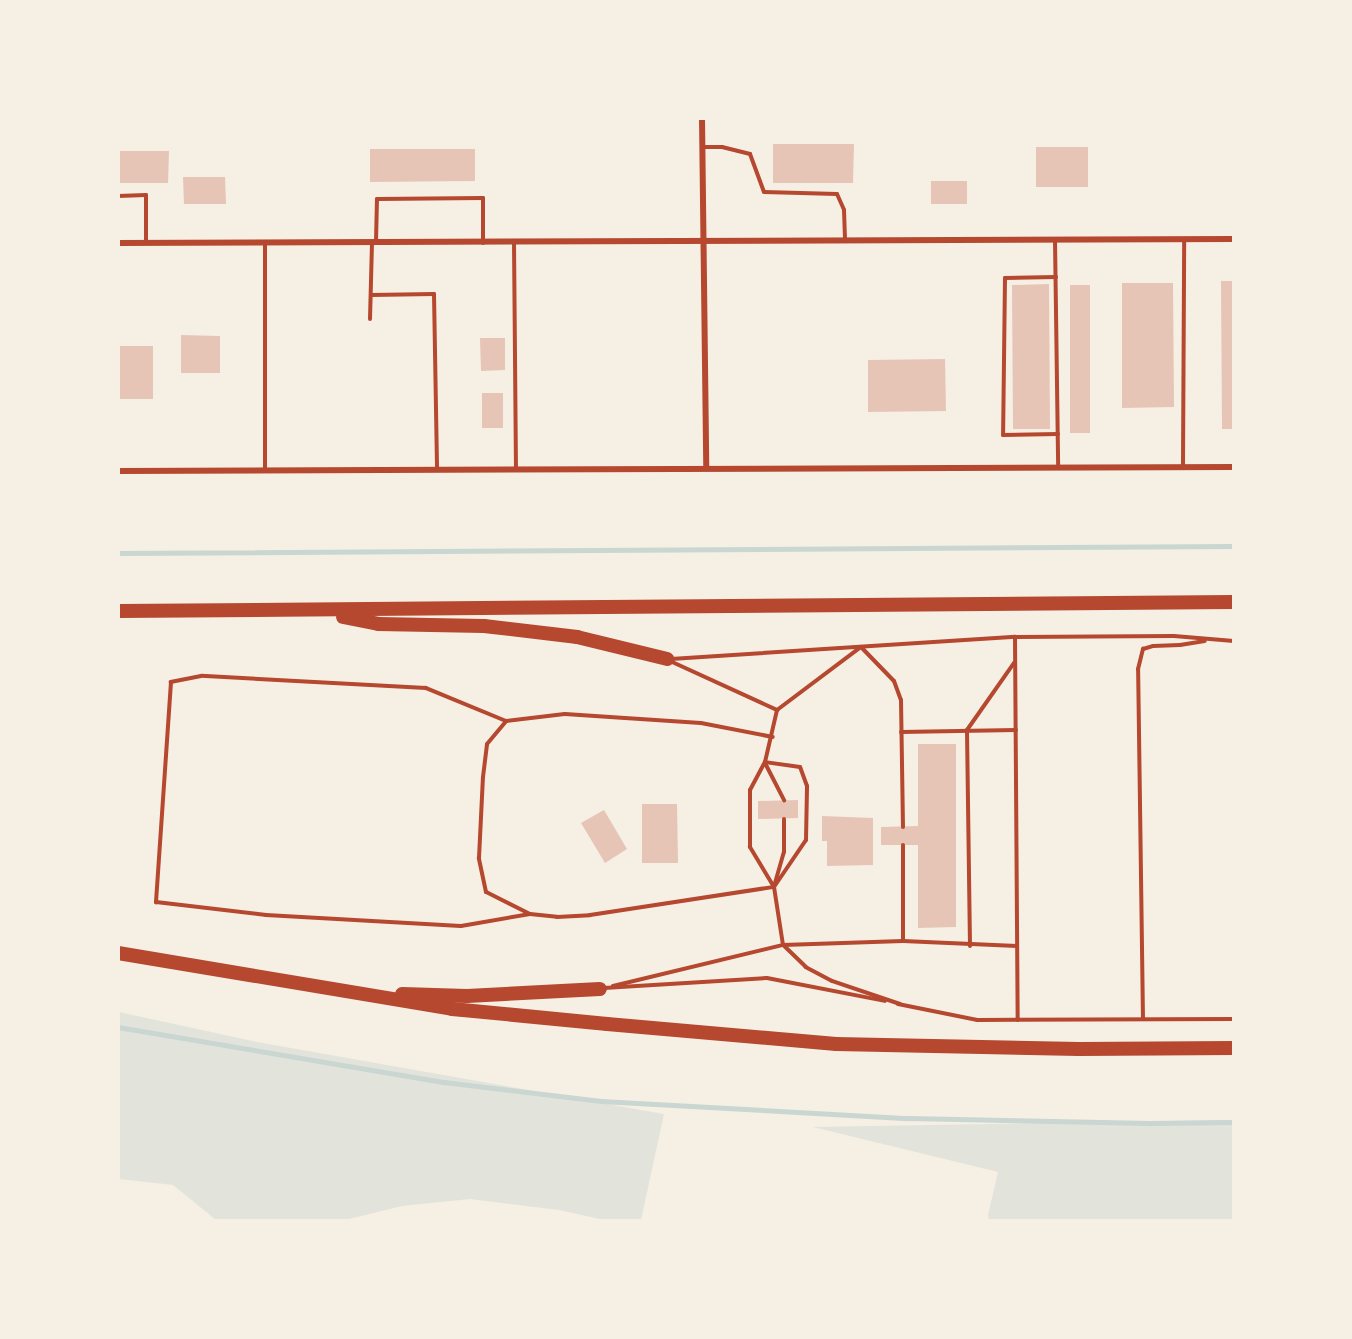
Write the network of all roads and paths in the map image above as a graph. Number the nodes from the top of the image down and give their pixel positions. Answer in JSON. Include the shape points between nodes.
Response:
{"nodes":[{"id":1,"x":702,"y":118,"type":"edge"},
{"id":2,"x":702,"y":147,"type":"junction"},
{"id":3,"x":118,"y":196,"type":"edge"},
{"id":4,"x":1184,"y":239,"type":"junction"},
{"id":5,"x":1233,"y":239,"type":"edge"},
{"id":6,"x":1055,"y":240,"type":"junction"},
{"id":7,"x":514,"y":242,"type":"junction"},
{"id":8,"x":704,"y":242,"type":"junction"},
{"id":9,"x":845,"y":242,"type":"junction"},
{"id":10,"x":118,"y":243,"type":"edge"},
{"id":11,"x":146,"y":243,"type":"junction"},
{"id":12,"x":265,"y":243,"type":"junction"},
{"id":13,"x":374,"y":243,"type":"junction"},
{"id":14,"x":483,"y":243,"type":"junction"},
{"id":15,"x":1056,"y":277,"type":"junction"},
{"id":16,"x":371,"y":295,"type":"junction"},
{"id":17,"x":370,"y":319,"type":"dead end"},
{"id":18,"x":1058,"y":434,"type":"junction"},
{"id":19,"x":706,"y":467,"type":"junction"},
{"id":20,"x":1058,"y":467,"type":"junction"},
{"id":21,"x":1183,"y":467,"type":"junction"},
{"id":22,"x":1233,"y":467,"type":"edge"},
{"id":23,"x":437,"y":469,"type":"junction"},
{"id":24,"x":516,"y":469,"type":"junction"},
{"id":25,"x":265,"y":470,"type":"junction"},
{"id":26,"x":118,"y":471,"type":"edge"},
{"id":27,"x":1233,"y":602,"type":"edge"},
{"id":28,"x":118,"y":611,"type":"edge"},
{"id":29,"x":316,"y":611,"type":"junction"},
{"id":30,"x":1015,"y":637,"type":"junction"},
{"id":31,"x":1210,"y":640,"type":"junction"},
{"id":32,"x":1233,"y":641,"type":"edge"},
{"id":33,"x":861,"y":647,"type":"junction"},
{"id":34,"x":667,"y":659,"type":"junction"},
{"id":35,"x":1015,"y":663,"type":"junction"},
{"id":36,"x":777,"y":710,"type":"junction"},
{"id":37,"x":506,"y":721,"type":"junction"},
{"id":38,"x":967,"y":730,"type":"junction"},
{"id":39,"x":1016,"y":730,"type":"junction"},
{"id":40,"x":901,"y":732,"type":"junction"},
{"id":41,"x":772,"y":737,"type":"junction"},
{"id":42,"x":765,"y":762,"type":"junction"},
{"id":43,"x":784,"y":801,"type":"dead end"},
{"id":44,"x":784,"y":819,"type":"dead end"},
{"id":45,"x":903,"y":827,"type":"dead end"},
{"id":46,"x":903,"y":845,"type":"dead end"},
{"id":47,"x":774,"y":887,"type":"junction"},
{"id":48,"x":530,"y":914,"type":"junction"},
{"id":49,"x":903,"y":941,"type":"junction"},
{"id":50,"x":783,"y":945,"type":"junction"},
{"id":51,"x":1017,"y":945,"type":"junction"},
{"id":52,"x":970,"y":946,"type":"junction"},
{"id":53,"x":118,"y":953,"type":"edge"},
{"id":54,"x":600,"y":989,"type":"junction"},
{"id":55,"x":346,"y":993,"type":"junction"},
{"id":56,"x":900,"y":1004,"type":"junction"},
{"id":57,"x":1143,"y":1019,"type":"junction"},
{"id":58,"x":1233,"y":1019,"type":"edge"},
{"id":59,"x":1018,"y":1020,"type":"junction"},
{"id":60,"x":1233,"y":1047,"type":"edge"}],
"edges":[{"from":1,"to":2,"type":"street"},
{"from":2,"to":8,"type":"street"},
{"from":2,"to":9,"type":"lane","via":[[750,154],[764,192],[837,194],[844,210]]},
{"from":3,"to":11,"type":"lane","via":[[146,195]]},
{"from":4,"to":5,"type":"street"},
{"from":4,"to":6,"type":"street"},
{"from":4,"to":21,"type":"lane"},
{"from":6,"to":9,"type":"street"},
{"from":6,"to":15,"type":"lane"},
{"from":7,"to":8,"type":"street"},
{"from":7,"to":14,"type":"street"},
{"from":7,"to":24,"type":"lane"},
{"from":8,"to":9,"type":"street"},
{"from":8,"to":19,"type":"street"},
{"from":10,"to":11,"type":"street"},
{"from":11,"to":12,"type":"street"},
{"from":12,"to":13,"type":"street"},
{"from":12,"to":25,"type":"lane"},
{"from":13,"to":14,"type":"street"},
{"from":13,"to":14,"type":"lane","via":[[377,199],[459,198],[483,198]]},
{"from":13,"to":16,"type":"lane"},
{"from":15,"to":18,"type":"lane"},
{"from":15,"to":18,"type":"lane","via":[[1005,278],[1004,435]]},
{"from":16,"to":17,"type":"lane"},
{"from":16,"to":23,"type":"lane","via":[[434,294]]},
{"from":18,"to":20,"type":"lane"},
{"from":19,"to":20,"type":"street"},
{"from":19,"to":24,"type":"street"},
{"from":20,"to":21,"type":"street"},
{"from":21,"to":22,"type":"street"},
{"from":23,"to":24,"type":"street"},
{"from":23,"to":25,"type":"street"},
{"from":25,"to":26,"type":"street"},
{"from":27,"to":29,"type":"highway"},
{"from":28,"to":29,"type":"highway"},
{"from":29,"to":34,"type":"highway","via":[[378,624],[484,626],[577,637]]},
{"from":30,"to":31,"type":"lane","via":[[1174,636]]},
{"from":30,"to":33,"type":"lane"},
{"from":30,"to":35,"type":"lane"},
{"from":31,"to":32,"type":"lane"},
{"from":31,"to":57,"type":"lane","via":[[1143,649],[1138,669]]},
{"from":33,"to":34,"type":"lane"},
{"from":33,"to":36,"type":"lane"},
{"from":33,"to":40,"type":"lane","via":[[894,681],[901,700]]},
{"from":34,"to":36,"type":"lane"},
{"from":35,"to":38,"type":"lane"},
{"from":35,"to":39,"type":"lane"},
{"from":36,"to":41,"type":"lane"},
{"from":37,"to":41,"type":"lane","via":[[565,714],[701,723]]},
{"from":37,"to":48,"type":"lane","via":[[487,744],[479,858],[486,892]]},
{"from":37,"to":48,"type":"lane","via":[[426,688],[201,676],[171,682],[156,902],[267,915],[461,926]]},
{"from":38,"to":39,"type":"lane"},
{"from":38,"to":40,"type":"lane"},
{"from":38,"to":52,"type":"lane"},
{"from":39,"to":51,"type":"lane"},
{"from":40,"to":45,"type":"lane"},
{"from":41,"to":42,"type":"lane"},
{"from":42,"to":43,"type":"lane"},
{"from":42,"to":47,"type":"lane","via":[[750,790],[750,846]]},
{"from":42,"to":47,"type":"lane","via":[[800,767],[807,786],[806,840]]},
{"from":44,"to":47,"type":"lane","via":[[784,852]]},
{"from":46,"to":49,"type":"lane"},
{"from":47,"to":48,"type":"lane","via":[[590,915]]},
{"from":47,"to":50,"type":"lane"},
{"from":49,"to":50,"type":"lane"},
{"from":49,"to":52,"type":"lane"},
{"from":50,"to":54,"type":"lane"},
{"from":50,"to":56,"type":"lane","via":[[806,967],[832,981]]},
{"from":51,"to":52,"type":"lane"},
{"from":51,"to":59,"type":"lane"},
{"from":53,"to":55,"type":"highway"},
{"from":54,"to":55,"type":"highway","via":[[467,996]]},
{"from":54,"to":56,"type":"lane","via":[[766,978]]},
{"from":55,"to":60,"type":"highway","via":[[452,1010],[836,1044],[1079,1049]]},
{"from":56,"to":59,"type":"lane","via":[[977,1020]]},
{"from":57,"to":58,"type":"lane"},
{"from":57,"to":59,"type":"lane"}]}
